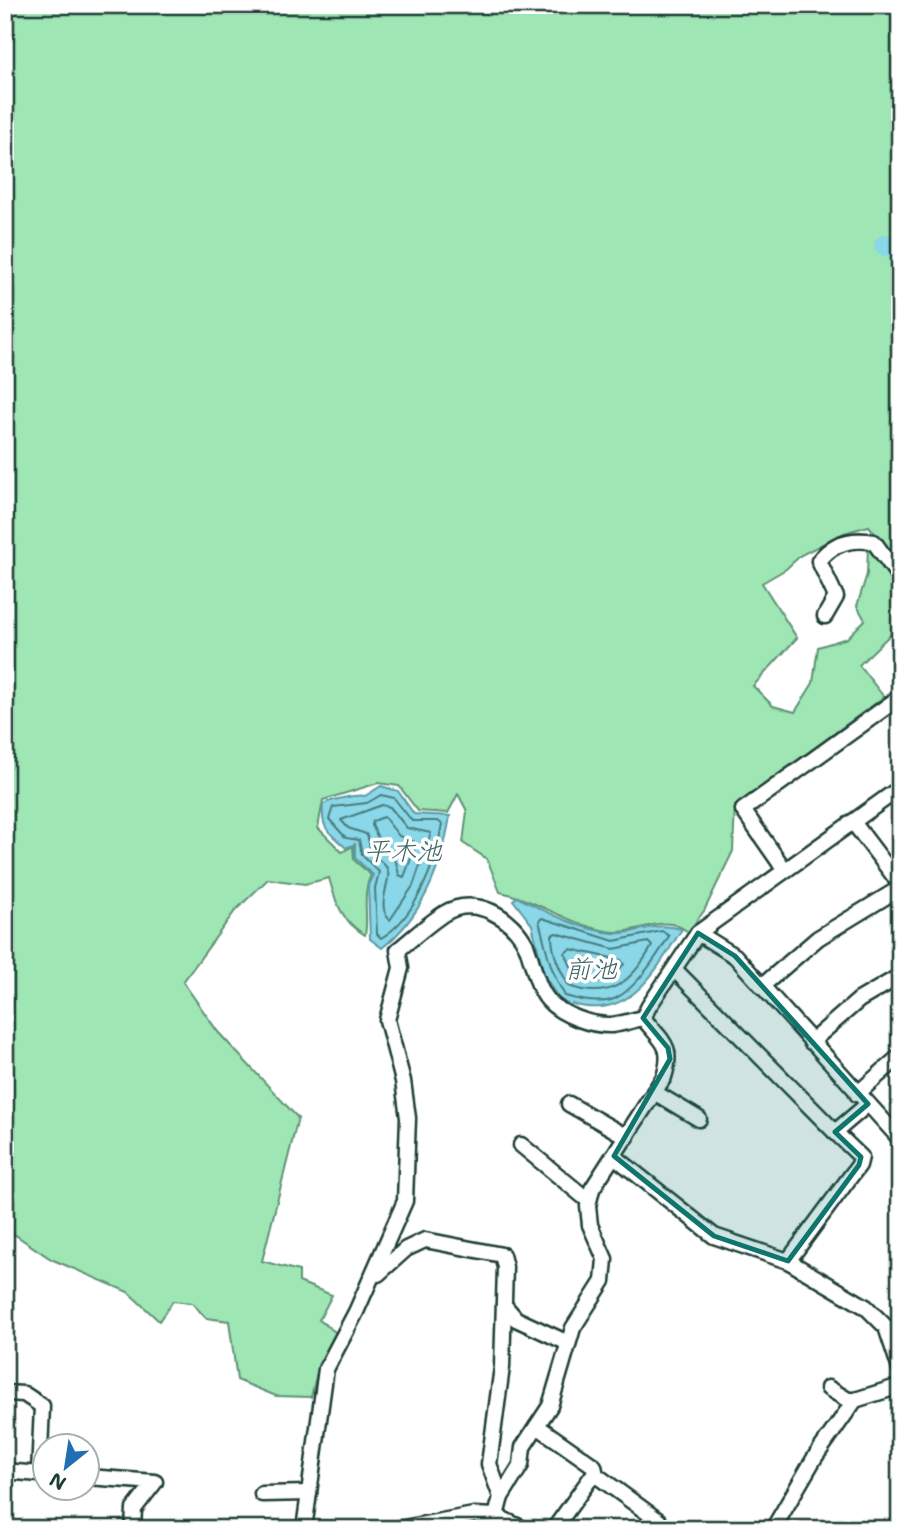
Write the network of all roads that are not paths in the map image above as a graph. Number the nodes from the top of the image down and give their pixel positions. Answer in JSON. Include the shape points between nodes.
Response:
{"nodes":[{"id":1,"x":900,"y":578,"type":"edge"},
{"id":2,"x":825,"y":616,"type":"dead end"},
{"id":3,"x":900,"y":697,"type":"edge"},
{"id":4,"x":900,"y":788,"type":"edge"},
{"id":5,"x":853,"y":822,"type":"junction"},
{"id":6,"x":784,"y":869,"type":"junction"},
{"id":7,"x":900,"y":886,"type":"edge"},
{"id":8,"x":698,"y":933,"type":"junction"},
{"id":9,"x":674,"y":970,"type":"junction"},
{"id":10,"x":900,"y":976,"type":"edge"},
{"id":11,"x":762,"y":986,"type":"junction"},
{"id":12,"x":643,"y":1018,"type":"junction"},
{"id":13,"x":811,"y":1042,"type":"junction"},
{"id":14,"x":900,"y":1056,"type":"edge"},
{"id":15,"x":654,"y":1092,"type":"junction"},
{"id":16,"x":862,"y":1099,"type":"junction"},
{"id":17,"x":569,"y":1104,"type":"dead end"},
{"id":18,"x":699,"y":1119,"type":"dead end"},
{"id":19,"x":835,"y":1132,"type":"junction"},
{"id":20,"x":627,"y":1136,"type":"junction"},
{"id":21,"x":900,"y":1139,"type":"edge"},
{"id":22,"x":521,"y":1145,"type":"dead end"},
{"id":23,"x":614,"y":1156,"type":"junction"},
{"id":24,"x":589,"y":1201,"type":"junction"},
{"id":25,"x":788,"y":1261,"type":"junction"},
{"id":26,"x":371,"y":1280,"type":"junction"},
{"id":27,"x":504,"y":1305,"type":"junction"},
{"id":28,"x":568,"y":1343,"type":"junction"},
{"id":29,"x":900,"y":1369,"type":"edge"},
{"id":30,"x":900,"y":1386,"type":"edge"},
{"id":31,"x":828,"y":1388,"type":"dead end"},
{"id":32,"x":5,"y":1393,"type":"edge"},
{"id":33,"x":855,"y":1400,"type":"junction"},
{"id":34,"x":537,"y":1426,"type":"junction"},
{"id":35,"x":41,"y":1432,"type":"edge"},
{"id":36,"x":5,"y":1471,"type":"edge"},
{"id":37,"x":595,"y":1472,"type":"junction"},
{"id":38,"x":32,"y":1473,"type":"edge"},
{"id":39,"x":102,"y":1478,"type":"edge"},
{"id":40,"x":309,"y":1493,"type":"junction"},
{"id":41,"x":262,"y":1494,"type":"dead end"},
{"id":42,"x":501,"y":1497,"type":"junction"},
{"id":43,"x":496,"y":1516,"type":"junction"},
{"id":44,"x":133,"y":1529,"type":"edge"},
{"id":45,"x":304,"y":1529,"type":"edge"},
{"id":46,"x":398,"y":1529,"type":"edge"},
{"id":47,"x":524,"y":1529,"type":"edge"},
{"id":48,"x":554,"y":1529,"type":"edge"},
{"id":49,"x":663,"y":1529,"type":"edge"},
{"id":50,"x":772,"y":1529,"type":"edge"}],
"edges":[{"from":1,"to":2,"type":"street","via":[[874,542],[854,538],[826,551],[819,561],[835,597]]},
{"from":3,"to":6,"type":"street","via":[[743,810]]},
{"from":4,"to":5,"type":"street"},
{"from":5,"to":6,"type":"street"},
{"from":5,"to":7,"type":"street"},
{"from":6,"to":8,"type":"street"},
{"from":7,"to":11,"type":"street","via":[[818,938]]},
{"from":8,"to":9,"type":"street"},
{"from":8,"to":11,"type":"street","via":[[735,956]]},
{"from":9,"to":12,"type":"street"},
{"from":9,"to":19,"type":"street"},
{"from":10,"to":13,"type":"street","via":[[859,1000]]},
{"from":11,"to":13,"type":"street"},
{"from":12,"to":15,"type":"street","via":[[668,1048],[670,1059]]},
{"from":12,"to":26,"type":"street","via":[[612,1025],[554,1007],[545,998],[519,933],[494,912],[467,907],[447,912],[398,950],[401,968],[387,1020],[408,1118],[405,1201]]},
{"from":13,"to":16,"type":"street"},
{"from":14,"to":16,"type":"street"},
{"from":15,"to":18,"type":"street"},
{"from":15,"to":20,"type":"street"},
{"from":16,"to":19,"type":"street"},
{"from":16,"to":21,"type":"street"},
{"from":17,"to":20,"type":"street"},
{"from":19,"to":25,"type":"street","via":[[861,1157],[859,1165]]},
{"from":20,"to":23,"type":"street"},
{"from":22,"to":24,"type":"street"},
{"from":23,"to":24,"type":"street"},
{"from":23,"to":25,"type":"street","via":[[714,1236]]},
{"from":24,"to":28,"type":"street","via":[[590,1225],[607,1269]]},
{"from":25,"to":29,"type":"street","via":[[866,1307],[886,1327]]},
{"from":26,"to":27,"type":"street","via":[[406,1249],[425,1240],[495,1252],[502,1255],[505,1267]]},
{"from":26,"to":40,"type":"street","via":[[326,1369]]},
{"from":27,"to":28,"type":"street","via":[[516,1319]]},
{"from":27,"to":42,"type":"street","via":[[502,1367],[489,1464]]},
{"from":28,"to":34,"type":"street","via":[[550,1406]]},
{"from":30,"to":33,"type":"street"},
{"from":31,"to":33,"type":"street"},
{"from":32,"to":35,"type":"street","via":[[24,1394],[41,1406]]},
{"from":33,"to":50,"type":"street"},
{"from":34,"to":37,"type":"street","via":[[594,1466]]},
{"from":34,"to":42,"type":"street","via":[[523,1447],[522,1465]]},
{"from":36,"to":38,"type":"street"},
{"from":37,"to":48,"type":"street"},
{"from":37,"to":49,"type":"street","via":[[659,1521]]},
{"from":39,"to":44,"type":"street","via":[[155,1482],[134,1508]]},
{"from":40,"to":41,"type":"street"},
{"from":40,"to":45,"type":"street"},
{"from":42,"to":43,"type":"street"},
{"from":43,"to":46,"type":"street","via":[[474,1515]]},
{"from":43,"to":47,"type":"street"}]}
